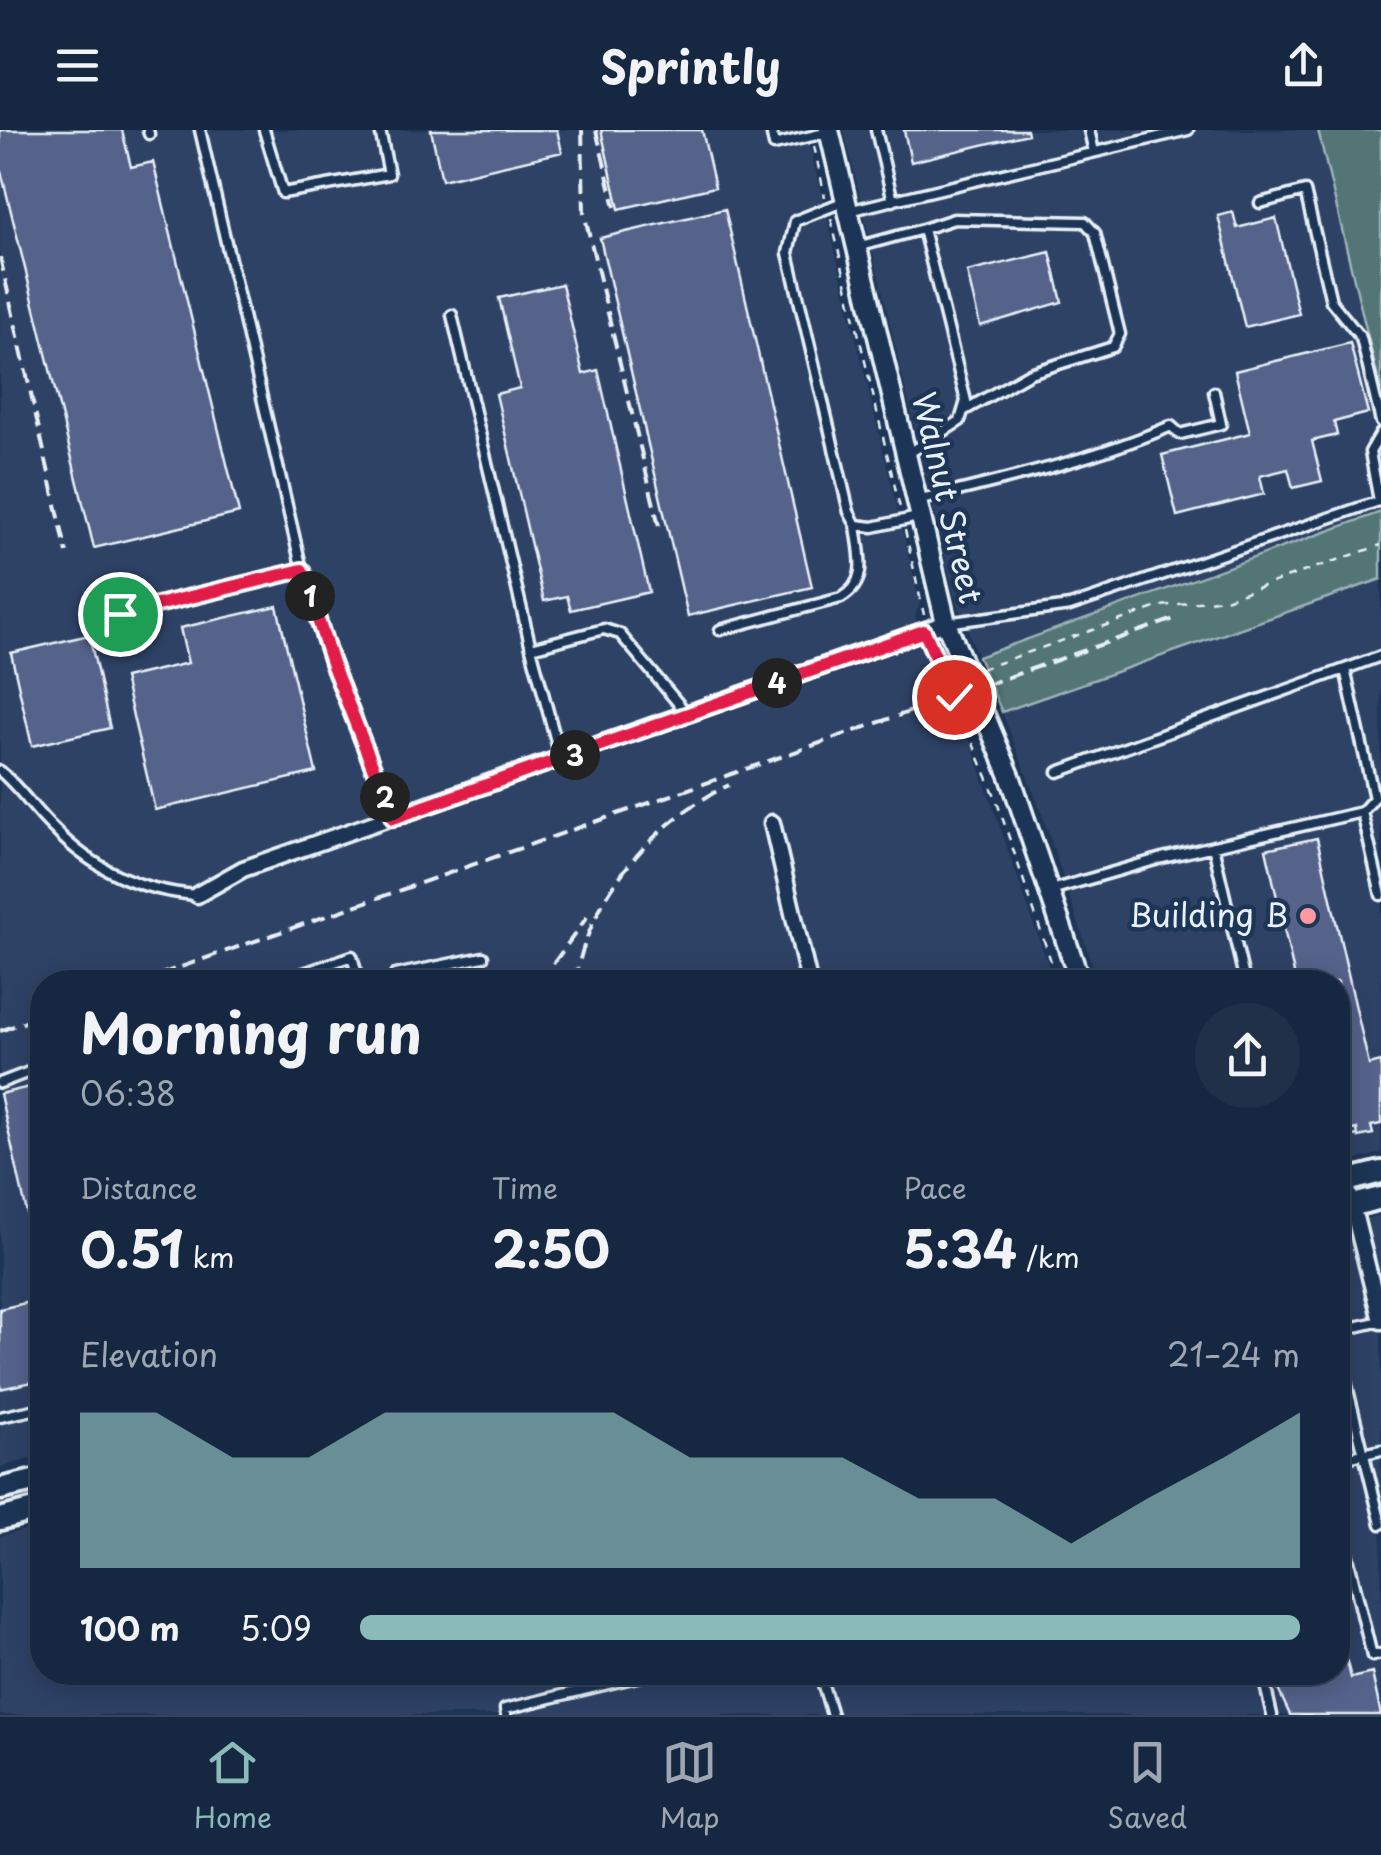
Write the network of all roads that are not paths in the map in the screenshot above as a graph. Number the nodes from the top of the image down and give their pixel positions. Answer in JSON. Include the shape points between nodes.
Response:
{"nodes":[{"id":1,"x":200,"y":130,"type":"edge"},
{"id":2,"x":264,"y":130,"type":"edge"},
{"id":3,"x":380,"y":130,"type":"edge"},
{"id":4,"x":771,"y":130,"type":"edge"},
{"id":5,"x":876,"y":130,"type":"edge"},
{"id":6,"x":1088,"y":130,"type":"edge"},
{"id":7,"x":1188,"y":130,"type":"edge"},
{"id":8,"x":823,"y":133,"type":"edge"},
{"id":9,"x":1094,"y":152,"type":"junction"},
{"id":10,"x":893,"y":200,"type":"junction"},
{"id":11,"x":1260,"y":202,"type":"dead end"},
{"id":12,"x":840,"y":206,"type":"junction"},
{"id":13,"x":922,"y":229,"type":"junction"},
{"id":14,"x":856,"y":248,"type":"junction"},
{"id":15,"x":452,"y":315,"type":"dead end"},
{"id":16,"x":1214,"y":392,"type":"dead end"},
{"id":17,"x":965,"y":410,"type":"junction"},
{"id":18,"x":1381,"y":422,"type":"edge"},
{"id":19,"x":1381,"y":433,"type":"edge"},
{"id":20,"x":906,"y":455,"type":"junction"},
{"id":21,"x":913,"y":512,"type":"junction"},
{"id":22,"x":856,"y":525,"type":"junction"},
{"id":23,"x":302,"y":570,"type":"junction"},
{"id":24,"x":120,"y":614,"type":"dead end"},
{"id":25,"x":946,"y":624,"type":"junction"},
{"id":26,"x":720,"y":630,"type":"dead end"},
{"id":27,"x":531,"y":648,"type":"junction"},
{"id":28,"x":1381,"y":656,"type":"edge"},
{"id":29,"x":1345,"y":669,"type":"junction"},
{"id":30,"x":688,"y":715,"type":"junction"},
{"id":31,"x":562,"y":760,"type":"junction"},
{"id":32,"x":0,"y":772,"type":"edge"},
{"id":33,"x":1058,"y":772,"type":"dead end"},
{"id":34,"x":1376,"y":784,"type":"edge"},
{"id":35,"x":1362,"y":812,"type":"junction"},
{"id":36,"x":393,"y":818,"type":"junction"},
{"id":37,"x":772,"y":824,"type":"dead end"},
{"id":38,"x":1213,"y":846,"type":"junction"},
{"id":39,"x":1049,"y":891,"type":"junction"},
{"id":40,"x":196,"y":895,"type":"joint"},
{"id":41,"x":1381,"y":896,"type":"edge"},
{"id":42,"x":483,"y":957,"type":"dead end"},
{"id":43,"x":312,"y":970,"type":"edge"},
{"id":44,"x":356,"y":970,"type":"edge"},
{"id":45,"x":423,"y":970,"type":"edge"},
{"id":46,"x":806,"y":970,"type":"edge"},
{"id":47,"x":1076,"y":970,"type":"edge"},
{"id":48,"x":1241,"y":970,"type":"edge"},
{"id":49,"x":30,"y":1071,"type":"edge"},
{"id":50,"x":0,"y":1082,"type":"edge"},
{"id":51,"x":1381,"y":1172,"type":"edge"},
{"id":52,"x":1350,"y":1180,"type":"edge"},
{"id":53,"x":1381,"y":1198,"type":"edge"},
{"id":54,"x":1350,"y":1207,"type":"edge"},
{"id":55,"x":1350,"y":1224,"type":"edge"},
{"id":56,"x":1381,"y":1321,"type":"edge"},
{"id":57,"x":1350,"y":1328,"type":"edge"},
{"id":58,"x":1350,"y":1400,"type":"edge"},
{"id":59,"x":30,"y":1411,"type":"edge"},
{"id":60,"x":0,"y":1418,"type":"edge"},
{"id":61,"x":1381,"y":1450,"type":"edge"},
{"id":62,"x":1363,"y":1454,"type":"junction"},
{"id":63,"x":1350,"y":1457,"type":"edge"},
{"id":64,"x":30,"y":1481,"type":"edge"},
{"id":65,"x":0,"y":1489,"type":"edge"},
{"id":66,"x":30,"y":1511,"type":"edge"},
{"id":67,"x":0,"y":1519,"type":"edge"},
{"id":68,"x":1381,"y":1524,"type":"edge"},
{"id":69,"x":1350,"y":1565,"type":"edge"},
{"id":70,"x":1381,"y":1654,"type":"edge"},
{"id":71,"x":604,"y":1685,"type":"edge"},
{"id":72,"x":822,"y":1685,"type":"edge"},
{"id":73,"x":1265,"y":1685,"type":"edge"},
{"id":74,"x":506,"y":1715,"type":"edge"},
{"id":75,"x":832,"y":1715,"type":"edge"},
{"id":76,"x":1272,"y":1715,"type":"edge"}],
"edges":[{"from":1,"to":23,"type":"lane"},
{"from":2,"to":3,"type":"lane","via":[[283,193],[389,174]]},
{"from":4,"to":8,"type":"lane","via":[[774,146]]},
{"from":5,"to":10,"type":"lane"},
{"from":6,"to":9,"type":"lane"},
{"from":7,"to":9,"type":"lane"},
{"from":8,"to":12,"type":"street","name":"Walnut Street"},
{"from":9,"to":10,"type":"lane"},
{"from":10,"to":12,"type":"lane"},
{"from":11,"to":18,"type":"lane","via":[[1305,191],[1331,301],[1361,338]]},
{"from":12,"to":14,"type":"street","name":"Walnut Street"},
{"from":12,"to":22,"type":"lane","via":[[796,221],[788,254]]},
{"from":13,"to":14,"type":"lane"},
{"from":13,"to":17,"type":"lane"},
{"from":13,"to":17,"type":"lane","via":[[954,218],[1086,222],[1095,234],[1120,334],[1113,347],[1030,373]]},
{"from":14,"to":20,"type":"street","name":"Walnut Street"},
{"from":15,"to":27,"type":"lane"},
{"from":16,"to":21,"type":"lane","via":[[1221,424],[1180,434],[1171,426]]},
{"from":17,"to":20,"type":"lane","via":[[960,421]]},
{"from":19,"to":25,"type":"lane","via":[[1370,452],[1380,500],[1070,606]]},
{"from":20,"to":21,"type":"street","name":"Walnut Street"},
{"from":21,"to":22,"type":"lane"},
{"from":21,"to":25,"type":"street","name":"Walnut Street"},
{"from":22,"to":26,"type":"lane","via":[[862,574],[855,590]]},
{"from":23,"to":24,"type":"lane"},
{"from":23,"to":36,"type":"lane"},
{"from":25,"to":30,"type":"street"},
{"from":25,"to":39,"type":"street","name":"Walnut Street","via":[[1010,776]]},
{"from":27,"to":30,"type":"lane","via":[[604,629],[620,634]]},
{"from":27,"to":31,"type":"lane"},
{"from":28,"to":29,"type":"lane"},
{"from":29,"to":33,"type":"lane"},
{"from":29,"to":34,"type":"lane"},
{"from":30,"to":31,"type":"street"},
{"from":31,"to":36,"type":"street"},
{"from":32,"to":40,"type":"lane","via":[[56,833],[122,879],[154,892]]},
{"from":34,"to":35,"type":"lane"},
{"from":35,"to":38,"type":"lane"},
{"from":35,"to":41,"type":"lane"},
{"from":36,"to":40,"type":"street","via":[[243,869]]},
{"from":37,"to":46,"type":"street"},
{"from":38,"to":39,"type":"lane"},
{"from":38,"to":48,"type":"lane"},
{"from":39,"to":47,"type":"street","name":"Walnut Street"},
{"from":42,"to":45,"type":"lane"},
{"from":43,"to":44,"type":"lane","via":[[352,956]]},
{"from":49,"to":50,"type":"lane"},
{"from":51,"to":52,"type":"main road"},
{"from":53,"to":54,"type":"main road"},
{"from":55,"to":56,"type":"street"},
{"from":56,"to":57,"type":"lane"},
{"from":58,"to":62,"type":"lane"},
{"from":59,"to":60,"type":"lane"},
{"from":61,"to":62,"type":"lane"},
{"from":62,"to":63,"type":"lane"},
{"from":62,"to":68,"type":"lane"},
{"from":64,"to":65,"type":"main road"},
{"from":66,"to":67,"type":"main road"},
{"from":69,"to":70,"type":"lane","via":[[1372,1656]]},
{"from":71,"to":74,"type":"lane","via":[[505,1709]]},
{"from":72,"to":75,"type":"lane"},
{"from":73,"to":76,"type":"lane"}]}
